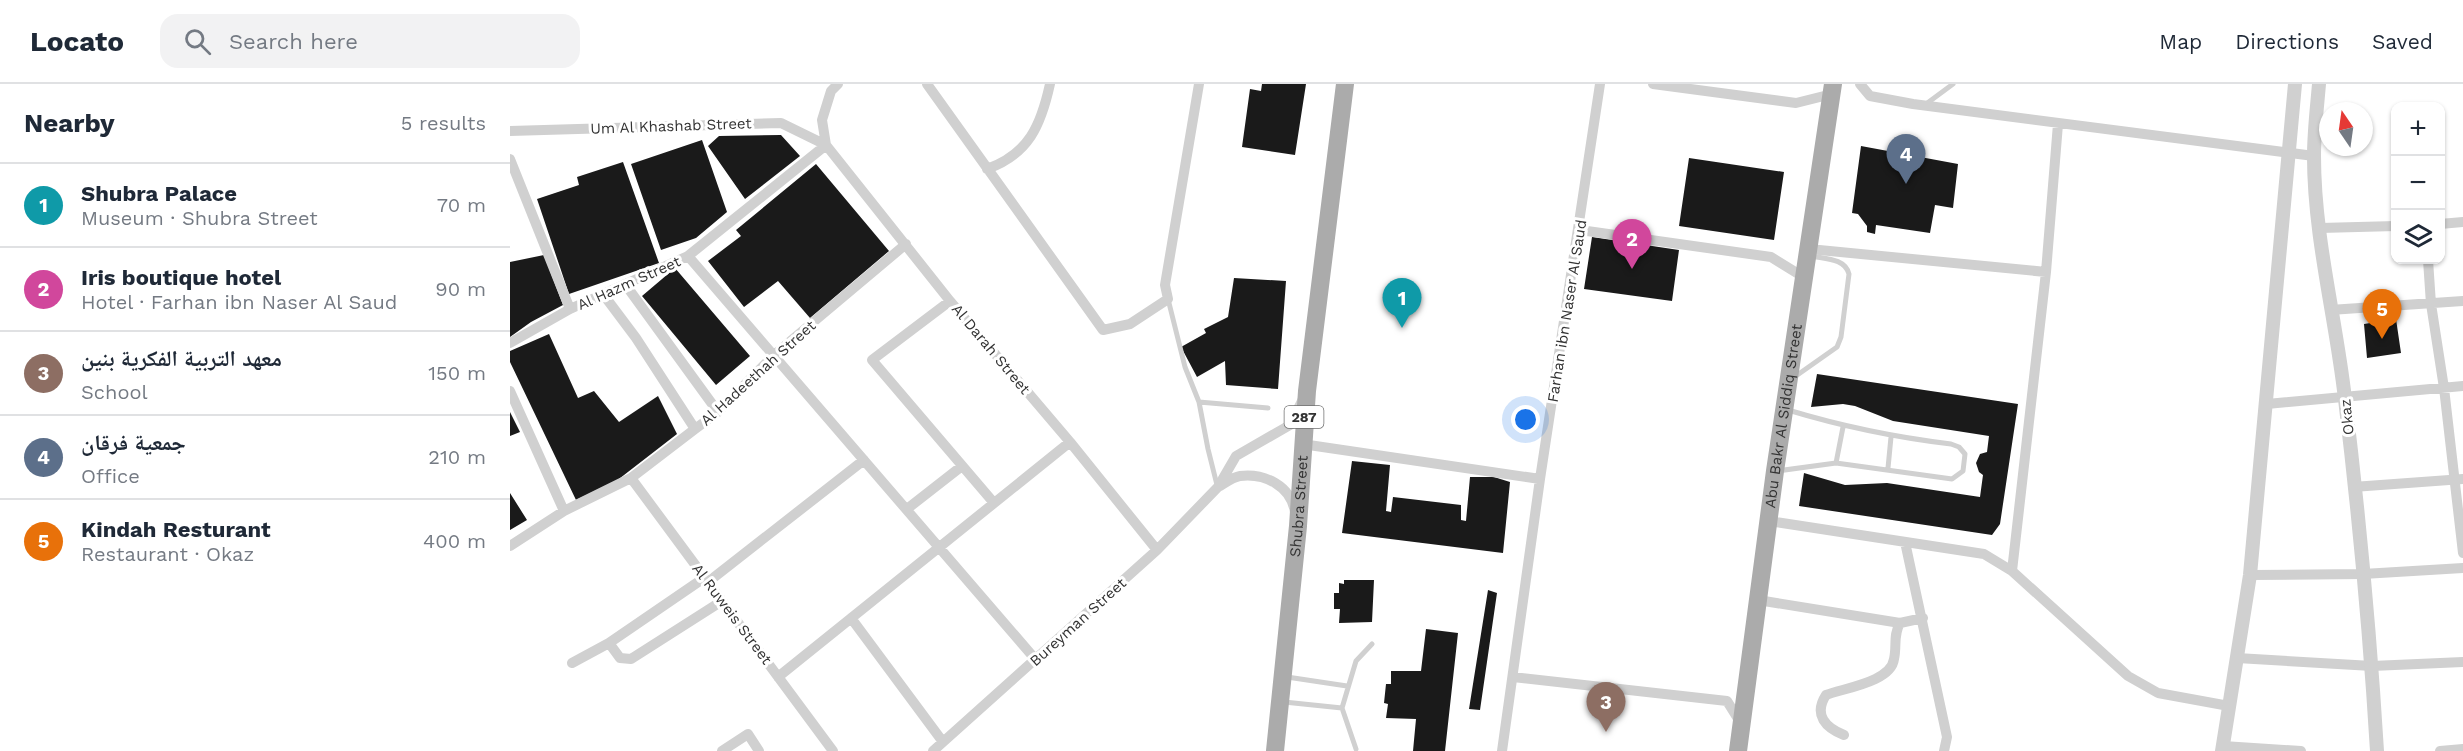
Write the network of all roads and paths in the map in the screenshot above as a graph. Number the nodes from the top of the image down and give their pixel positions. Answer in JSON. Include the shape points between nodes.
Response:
{"nodes":[{"id":1,"x":838,"y":84,"type":"edge"},
{"id":2,"x":927,"y":84,"type":"edge"},
{"id":3,"x":1050,"y":84,"type":"edge"},
{"id":4,"x":1199,"y":84,"type":"edge"},
{"id":5,"x":1345,"y":84,"type":"edge"},
{"id":6,"x":1600,"y":84,"type":"edge"},
{"id":7,"x":1653,"y":84,"type":"edge"},
{"id":8,"x":1860,"y":84,"type":"edge"},
{"id":9,"x":1953,"y":84,"type":"edge"},
{"id":10,"x":2295,"y":84,"type":"edge"},
{"id":11,"x":2319,"y":84,"type":"edge"},
{"id":12,"x":1833,"y":89,"type":"edge"},
{"id":13,"x":1924,"y":105,"type":"junction"},
{"id":14,"x":2058,"y":124,"type":"junction"},
{"id":15,"x":510,"y":131,"type":"edge"},
{"id":16,"x":826,"y":145,"type":"junction"},
{"id":17,"x":2289,"y":153,"type":"junction"},
{"id":18,"x":2314,"y":156,"type":"junction"},
{"id":19,"x":510,"y":159,"type":"edge"},
{"id":20,"x":987,"y":169,"type":"junction"},
{"id":21,"x":2463,"y":222,"type":"edge"},
{"id":22,"x":2445,"y":224,"type":"edge"},
{"id":23,"x":2391,"y":226,"type":"edge"},
{"id":24,"x":2320,"y":228,"type":"junction"},
{"id":25,"x":1580,"y":230,"type":"junction"},
{"id":26,"x":906,"y":244,"type":"junction"},
{"id":27,"x":1808,"y":252,"type":"junction"},
{"id":28,"x":688,"y":256,"type":"junction"},
{"id":29,"x":2428,"y":264,"type":"edge"},
{"id":30,"x":2046,"y":272,"type":"junction"},
{"id":31,"x":1805,"y":278,"type":"junction"},
{"id":32,"x":625,"y":284,"type":"junction"},
{"id":33,"x":603,"y":294,"type":"junction"},
{"id":34,"x":1168,"y":299,"type":"junction"},
{"id":35,"x":2463,"y":301,"type":"edge"},
{"id":36,"x":950,"y":302,"type":"junction"},
{"id":37,"x":2431,"y":304,"type":"junction"},
{"id":38,"x":570,"y":309,"type":"junction"},
{"id":39,"x":2330,"y":310,"type":"junction"},
{"id":40,"x":510,"y":343,"type":"edge"},
{"id":41,"x":774,"y":355,"type":"junction"},
{"id":42,"x":1790,"y":380,"type":"junction"},
{"id":43,"x":2463,"y":386,"type":"edge"},
{"id":44,"x":2444,"y":388,"type":"junction"},
{"id":45,"x":510,"y":391,"type":"edge"},
{"id":46,"x":1306,"y":392,"type":"junction"},
{"id":47,"x":2345,"y":397,"type":"junction"},
{"id":48,"x":1199,"y":402,"type":"junction"},
{"id":49,"x":2267,"y":404,"type":"junction"},
{"id":50,"x":1268,"y":408,"type":"dead end"},
{"id":51,"x":1786,"y":409,"type":"junction"},
{"id":52,"x":718,"y":412,"type":"junction"},
{"id":53,"x":1843,"y":427,"type":"junction"},
{"id":54,"x":695,"y":429,"type":"junction"},
{"id":55,"x":1891,"y":437,"type":"junction"},
{"id":56,"x":1070,"y":442,"type":"junction"},
{"id":57,"x":1302,"y":444,"type":"junction"},
{"id":58,"x":864,"y":460,"type":"junction"},
{"id":59,"x":1836,"y":463,"type":"junction"},
{"id":60,"x":962,"y":466,"type":"junction"},
{"id":61,"x":1887,"y":468,"type":"junction"},
{"id":62,"x":1775,"y":471,"type":"junction"},
{"id":63,"x":631,"y":478,"type":"junction"},
{"id":64,"x":1540,"y":479,"type":"junction"},
{"id":65,"x":2459,"y":480,"type":"edge"},
{"id":66,"x":1218,"y":487,"type":"junction"},
{"id":67,"x":2353,"y":487,"type":"junction"},
{"id":68,"x":994,"y":503,"type":"junction"},
{"id":69,"x":907,"y":509,"type":"junction"},
{"id":70,"x":564,"y":512,"type":"junction"},
{"id":71,"x":1769,"y":521,"type":"junction"},
{"id":72,"x":1298,"y":526,"type":"junction"},
{"id":73,"x":1905,"y":543,"type":"junction"},
{"id":74,"x":510,"y":546,"type":"edge"},
{"id":75,"x":940,"y":546,"type":"junction"},
{"id":76,"x":1157,"y":550,"type":"junction"},
{"id":77,"x":2463,"y":554,"type":"edge"},
{"id":78,"x":2463,"y":568,"type":"edge"},
{"id":79,"x":2012,"y":571,"type":"junction"},
{"id":80,"x":2363,"y":574,"type":"junction"},
{"id":81,"x":2250,"y":575,"type":"junction"},
{"id":82,"x":706,"y":580,"type":"junction"},
{"id":83,"x":1758,"y":600,"type":"junction"},
{"id":84,"x":722,"y":601,"type":"junction"},
{"id":85,"x":851,"y":618,"type":"junction"},
{"id":86,"x":1923,"y":618,"type":"junction"},
{"id":87,"x":1900,"y":622,"type":"junction"},
{"id":88,"x":609,"y":643,"type":"junction"},
{"id":89,"x":1372,"y":644,"type":"dead end"},
{"id":90,"x":2237,"y":658,"type":"junction"},
{"id":91,"x":1036,"y":660,"type":"junction"},
{"id":92,"x":2463,"y":662,"type":"edge"},
{"id":93,"x":572,"y":663,"type":"dead end"},
{"id":94,"x":2372,"y":666,"type":"junction"},
{"id":95,"x":778,"y":676,"type":"junction"},
{"id":96,"x":1282,"y":677,"type":"junction"},
{"id":97,"x":1513,"y":677,"type":"junction"},
{"id":98,"x":1347,"y":686,"type":"junction"},
{"id":99,"x":1280,"y":702,"type":"junction"},
{"id":100,"x":2229,"y":706,"type":"junction"},
{"id":101,"x":1342,"y":708,"type":"junction"},
{"id":102,"x":1742,"y":725,"type":"junction"},
{"id":103,"x":1844,"y":735,"type":"dead end"},
{"id":104,"x":943,"y":742,"type":"junction"},
{"id":105,"x":1356,"y":749,"type":"dead end"},
{"id":106,"x":2223,"y":749,"type":"edge"},
{"id":107,"x":2463,"y":749,"type":"edge"},
{"id":108,"x":722,"y":751,"type":"edge"},
{"id":109,"x":759,"y":751,"type":"edge"},
{"id":110,"x":833,"y":751,"type":"edge"},
{"id":111,"x":933,"y":751,"type":"edge"},
{"id":112,"x":1275,"y":751,"type":"edge"},
{"id":113,"x":1502,"y":751,"type":"edge"},
{"id":114,"x":1738,"y":751,"type":"edge"},
{"id":115,"x":1944,"y":751,"type":"edge"},
{"id":116,"x":2301,"y":751,"type":"edge"},
{"id":117,"x":2377,"y":751,"type":"edge"},
{"id":118,"x":2440,"y":751,"type":"edge"}],
"edges":[{"from":1,"to":16,"type":"street","via":[[831,91],[822,120]]},
{"from":2,"to":20,"type":"street"},
{"from":3,"to":20,"type":"street","via":[[1043,115],[1026,143],[1003,163]]},
{"from":4,"to":34,"type":"street","via":[[1165,285]]},
{"from":5,"to":46,"type":"main road","name":"Shubra Street","number":"287"},
{"from":6,"to":25,"type":"street","name":"Farhan ibn Naser Al Saud"},
{"from":7,"to":12,"type":"street","via":[[1796,103]]},
{"from":8,"to":13,"type":"street","via":[[1870,96]]},
{"from":9,"to":13,"type":"lane"},
{"from":10,"to":17,"type":"street"},
{"from":11,"to":18,"type":"street","name":"Okaz"},
{"from":12,"to":27,"type":"main road","name":"Abu Bakr Al Siddiq Street"},
{"from":13,"to":14,"type":"street"},
{"from":14,"to":17,"type":"street"},
{"from":14,"to":30,"type":"street"},
{"from":15,"to":16,"type":"street","name":"Um Al Khashab Street","via":[[781,123]]},
{"from":16,"to":26,"type":"street","name":"Al Darah Street"},
{"from":16,"to":28,"type":"street","name":"Al Hazm Street"},
{"from":17,"to":18,"type":"street"},
{"from":17,"to":49,"type":"street"},
{"from":18,"to":24,"type":"street","name":"Okaz"},
{"from":19,"to":38,"type":"street"},
{"from":20,"to":34,"type":"street","via":[[1103,330],[1130,324]]},
{"from":21,"to":22,"type":"street"},
{"from":23,"to":24,"type":"street"},
{"from":24,"to":39,"type":"street","name":"Okaz"},
{"from":25,"to":31,"type":"street","via":[[1771,257]]},
{"from":25,"to":64,"type":"street","name":"Farhan ibn Naser Al Saud"},
{"from":26,"to":36,"type":"street","name":"Al Darah Street"},
{"from":26,"to":41,"type":"street","name":"Al Hadeethah Street"},
{"from":27,"to":30,"type":"street"},
{"from":27,"to":31,"type":"main road","name":"Abu Bakr Al Siddiq Street"},
{"from":27,"to":42,"type":"lane","via":[[1847,267],[1841,337],[1837,347]]},
{"from":28,"to":32,"type":"street","name":"Al Hazm Street"},
{"from":28,"to":41,"type":"street"},
{"from":29,"to":37,"type":"street"},
{"from":30,"to":79,"type":"street"},
{"from":31,"to":42,"type":"main road","name":"Abu Bakr Al Siddiq Street"},
{"from":32,"to":33,"type":"street","name":"Al Hazm Street"},
{"from":32,"to":52,"type":"street"},
{"from":33,"to":38,"type":"street","name":"Al Hazm Street"},
{"from":33,"to":54,"type":"street"},
{"from":34,"to":48,"type":"lane","via":[[1185,367]]},
{"from":35,"to":37,"type":"street"},
{"from":36,"to":56,"type":"street","name":"Al Darah Street"},
{"from":36,"to":60,"type":"street","via":[[872,360]]},
{"from":37,"to":39,"type":"street"},
{"from":37,"to":44,"type":"street"},
{"from":38,"to":40,"type":"street","name":"Al Hazm Street"},
{"from":39,"to":47,"type":"street","name":"Okaz"},
{"from":41,"to":52,"type":"street","name":"Al Hadeethah Street"},
{"from":41,"to":58,"type":"street"},
{"from":42,"to":51,"type":"main road","name":"Abu Bakr Al Siddiq Street"},
{"from":43,"to":44,"type":"street"},
{"from":44,"to":47,"type":"street"},
{"from":44,"to":65,"type":"street"},
{"from":45,"to":70,"type":"street"},
{"from":46,"to":57,"type":"main road","name":"Shubra Street","number":"287"},
{"from":46,"to":66,"type":"street","via":[[1290,424],[1236,456]]},
{"from":47,"to":49,"type":"street"},
{"from":47,"to":67,"type":"street","name":"Okaz"},
{"from":48,"to":50,"type":"lane"},
{"from":48,"to":66,"type":"lane"},
{"from":49,"to":81,"type":"street"},
{"from":51,"to":53,"type":"lane"},
{"from":51,"to":62,"type":"main road","name":"Abu Bakr Al Siddiq Street"},
{"from":52,"to":54,"type":"street","name":"Al Hadeethah Street"},
{"from":53,"to":55,"type":"lane"},
{"from":53,"to":59,"type":"lane"},
{"from":54,"to":63,"type":"street","name":"Al Hadeethah Street"},
{"from":55,"to":61,"type":"lane"},
{"from":55,"to":61,"type":"lane","via":[[1959,447],[1965,454],[1963,471],[1952,479]]},
{"from":56,"to":68,"type":"street"},
{"from":56,"to":76,"type":"street","name":"Al Darah Street"},
{"from":57,"to":64,"type":"street"},
{"from":57,"to":72,"type":"main road","name":"Shubra Street","number":"287"},
{"from":58,"to":69,"type":"street"},
{"from":58,"to":82,"type":"street"},
{"from":59,"to":61,"type":"lane"},
{"from":59,"to":62,"type":"lane"},
{"from":60,"to":68,"type":"street"},
{"from":60,"to":69,"type":"street"},
{"from":62,"to":71,"type":"main road","name":"Abu Bakr Al Siddiq Street"},
{"from":63,"to":70,"type":"street","name":"Al Hadeethah Street"},
{"from":63,"to":82,"type":"street","name":"Al Ruweis Street"},
{"from":64,"to":97,"type":"street","name":"Farhan ibn Naser Al Saud"},
{"from":65,"to":67,"type":"street"},
{"from":65,"to":77,"type":"street"},
{"from":66,"to":72,"type":"street","via":[[1238,476],[1260,476],[1281,486],[1294,504]]},
{"from":66,"to":76,"type":"street","name":"Bureyman Street"},
{"from":67,"to":80,"type":"street","name":"Okaz"},
{"from":68,"to":75,"type":"street"},
{"from":69,"to":75,"type":"street"},
{"from":70,"to":74,"type":"street","name":"Al Hadeethah Street"},
{"from":71,"to":73,"type":"street"},
{"from":71,"to":83,"type":"main road","name":"Abu Bakr Al Siddiq Street"},
{"from":72,"to":96,"type":"main road","name":"Shubra Street","number":"287"},
{"from":73,"to":79,"type":"street","via":[[1984,554]]},
{"from":73,"to":86,"type":"street"},
{"from":75,"to":85,"type":"street"},
{"from":75,"to":91,"type":"street"},
{"from":76,"to":91,"type":"street","name":"Bureyman Street"},
{"from":78,"to":80,"type":"street"},
{"from":79,"to":100,"type":"street","via":[[2144,687]]},
{"from":80,"to":81,"type":"street"},
{"from":80,"to":94,"type":"street","name":"Okaz"},
{"from":81,"to":90,"type":"street"},
{"from":82,"to":84,"type":"street","name":"Al Ruweis Street"},
{"from":82,"to":88,"type":"street"},
{"from":83,"to":87,"type":"street"},
{"from":83,"to":102,"type":"main road","name":"Abu Bakr Al Siddiq Street"},
{"from":84,"to":88,"type":"street","via":[[631,659],[620,658]]},
{"from":84,"to":95,"type":"street","name":"Al Ruweis Street"},
{"from":85,"to":95,"type":"street"},
{"from":85,"to":104,"type":"street"},
{"from":86,"to":87,"type":"street"},
{"from":86,"to":115,"type":"street","via":[[1947,738]]},
{"from":87,"to":103,"type":"street","via":[[1895,631],[1894,662],[1886,672],[1876,680],[1826,695],[1822,701],[1824,723]]},
{"from":88,"to":93,"type":"street"},
{"from":89,"to":98,"type":"lane","via":[[1356,661]]},
{"from":90,"to":94,"type":"street"},
{"from":90,"to":100,"type":"street"},
{"from":91,"to":104,"type":"street","name":"Bureyman Street"},
{"from":92,"to":94,"type":"street"},
{"from":94,"to":117,"type":"street","name":"Okaz"},
{"from":95,"to":110,"type":"street","name":"Al Ruweis Street"},
{"from":96,"to":98,"type":"lane"},
{"from":96,"to":99,"type":"main road","name":"Shubra Street","number":"287"},
{"from":97,"to":102,"type":"street","via":[[1727,701]]},
{"from":97,"to":113,"type":"street","name":"Farhan ibn Naser Al Saud"},
{"from":98,"to":101,"type":"lane"},
{"from":99,"to":101,"type":"lane"},
{"from":99,"to":112,"type":"main road","name":"Shubra Street","number":"287"},
{"from":100,"to":106,"type":"street"},
{"from":101,"to":105,"type":"lane"},
{"from":102,"to":114,"type":"main road","name":"Abu Bakr Al Siddiq Street"},
{"from":104,"to":111,"type":"street","name":"Bureyman Street"},
{"from":106,"to":116,"type":"street"},
{"from":107,"to":118,"type":"street"},
{"from":108,"to":109,"type":"street","via":[[748,734]]}]}
